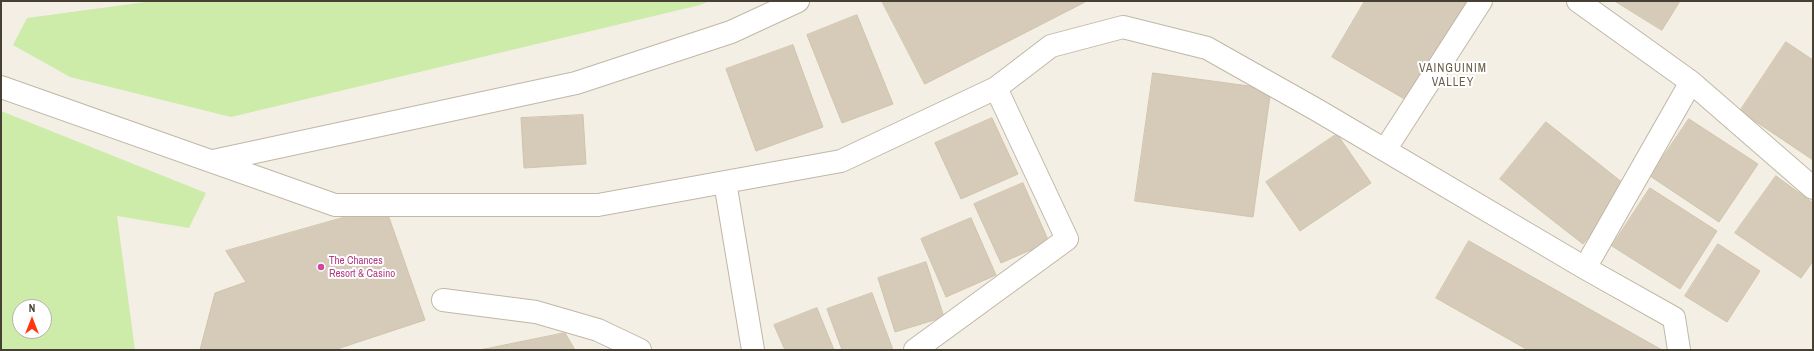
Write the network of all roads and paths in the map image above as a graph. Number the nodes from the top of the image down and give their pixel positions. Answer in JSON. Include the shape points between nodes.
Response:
{"nodes":[{"id":1,"x":798,"y":1,"type":"edge"},
{"id":2,"x":1481,"y":1,"type":"edge"},
{"id":3,"x":1578,"y":1,"type":"edge"},
{"id":4,"x":1691,"y":82,"type":"junction"},
{"id":5,"x":1,"y":87,"type":"edge"},
{"id":6,"x":996,"y":88,"type":"junction"},
{"id":7,"x":1386,"y":150,"type":"junction"},
{"id":8,"x":213,"y":161,"type":"junction"},
{"id":9,"x":724,"y":182,"type":"junction"},
{"id":10,"x":1813,"y":188,"type":"edge"},
{"id":11,"x":1585,"y":268,"type":"junction"},
{"id":12,"x":443,"y":300,"type":"dead end"},
{"id":13,"x":640,"y":350,"type":"edge"},
{"id":14,"x":753,"y":350,"type":"edge"},
{"id":15,"x":915,"y":350,"type":"edge"},
{"id":16,"x":1679,"y":350,"type":"edge"}],
"edges":[{"from":1,"to":8,"type":"street","via":[[730,32],[576,83]]},
{"from":2,"to":7,"type":"street"},
{"from":3,"to":4,"type":"street"},
{"from":4,"to":10,"type":"street"},
{"from":4,"to":11,"type":"street"},
{"from":5,"to":8,"type":"street"},
{"from":6,"to":7,"type":"street","via":[[1051,46],[1124,27],[1207,48]]},
{"from":6,"to":9,"type":"street","via":[[841,161]]},
{"from":6,"to":15,"type":"street","via":[[1067,239]]},
{"from":7,"to":11,"type":"street"},
{"from":8,"to":9,"type":"street","via":[[335,205],[598,205]]},
{"from":9,"to":14,"type":"street"},
{"from":11,"to":16,"type":"street","via":[[1674,318]]},
{"from":12,"to":13,"type":"street","via":[[536,312],[598,330]]}]}
